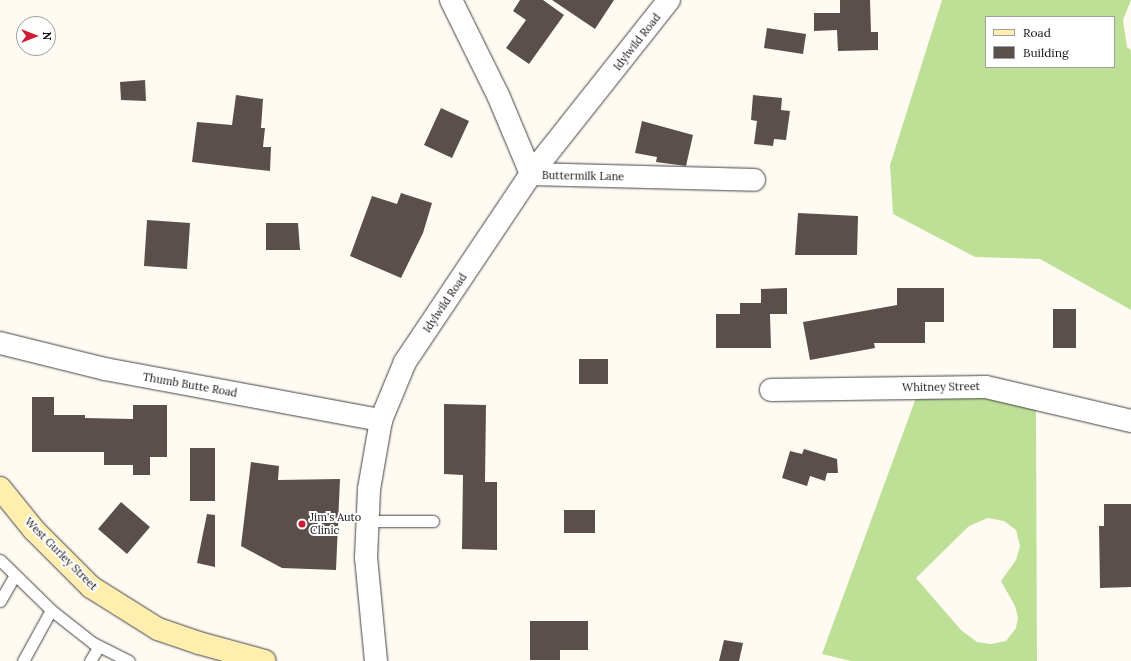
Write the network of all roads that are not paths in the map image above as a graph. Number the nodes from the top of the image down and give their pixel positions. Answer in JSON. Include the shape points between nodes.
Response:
{"nodes":[{"id":1,"x":451,"y":0,"type":"edge"},
{"id":2,"x":669,"y":0,"type":"edge"},
{"id":3,"x":532,"y":174,"type":"junction"},
{"id":4,"x":754,"y":180,"type":"dead end"},
{"id":5,"x":0,"y":343,"type":"edge"},
{"id":6,"x":771,"y":390,"type":"dead end"},
{"id":7,"x":381,"y":420,"type":"junction"},
{"id":8,"x":1131,"y":421,"type":"edge"},
{"id":9,"x":0,"y":488,"type":"edge"},
{"id":10,"x":368,"y":521,"type":"junction"},
{"id":11,"x":433,"y":521,"type":"dead end"},
{"id":12,"x":0,"y":560,"type":"edge"},
{"id":13,"x":15,"y":574,"type":"junction"},
{"id":14,"x":0,"y":601,"type":"edge"},
{"id":15,"x":51,"y":610,"type":"junction"},
{"id":16,"x":99,"y":646,"type":"junction"},
{"id":17,"x":23,"y":661,"type":"edge"},
{"id":18,"x":90,"y":661,"type":"edge"},
{"id":19,"x":129,"y":661,"type":"edge"},
{"id":20,"x":265,"y":661,"type":"edge"},
{"id":21,"x":376,"y":661,"type":"edge"}],
"edges":[{"from":1,"to":3,"type":"street","name":"Buttermilk Lane","via":[[498,95]]},
{"from":2,"to":3,"type":"street","name":"Idylwild Road"},
{"from":3,"to":4,"type":"street","name":"Buttermilk Lane"},
{"from":3,"to":7,"type":"street","name":"Idylwild Road","via":[[405,362]]},
{"from":5,"to":7,"type":"street","name":"Thumb Butte Road","via":[[105,369]]},
{"from":6,"to":8,"type":"street","name":"Whitney Street","via":[[986,386]]},
{"from":7,"to":10,"type":"street","name":"Idylwild Road","via":[[369,489]]},
{"from":9,"to":20,"type":"main road","name":"West Gurley Street","via":[[34,530],[90,587],[158,629]]},
{"from":10,"to":11,"type":"lane"},
{"from":10,"to":21,"type":"street","name":"Idylwild Road","via":[[366,558]]},
{"from":12,"to":13,"type":"lane"},
{"from":13,"to":14,"type":"lane"},
{"from":13,"to":15,"type":"lane"},
{"from":15,"to":16,"type":"lane"},
{"from":15,"to":17,"type":"lane"},
{"from":16,"to":18,"type":"lane"},
{"from":16,"to":19,"type":"lane"}]}
